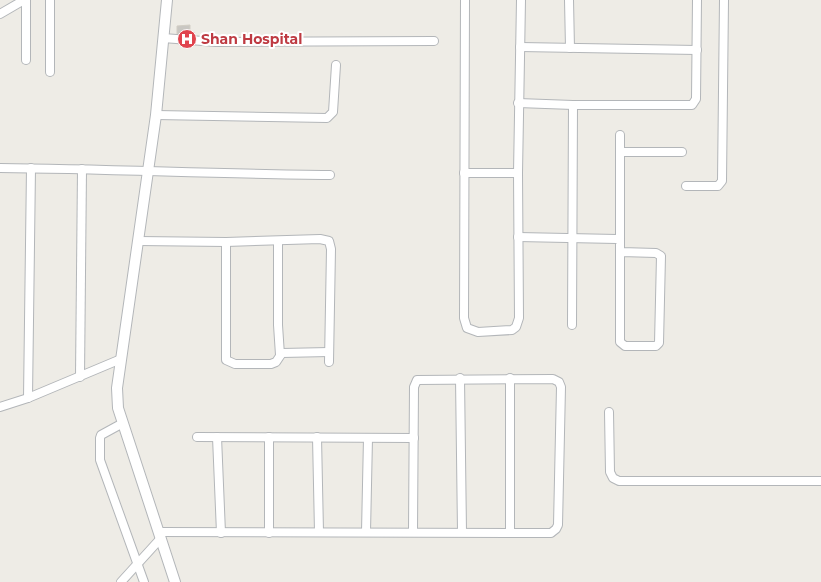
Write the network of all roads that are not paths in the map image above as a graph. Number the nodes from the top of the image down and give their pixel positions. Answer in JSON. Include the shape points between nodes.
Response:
{"nodes":[{"id":1,"x":25,"y":0,"type":"edge"},
{"id":2,"x":50,"y":0,"type":"edge"},
{"id":3,"x":167,"y":0,"type":"edge"},
{"id":4,"x":465,"y":0,"type":"edge"},
{"id":5,"x":521,"y":0,"type":"edge"},
{"id":6,"x":569,"y":0,"type":"edge"},
{"id":7,"x":698,"y":0,"type":"edge"},
{"id":8,"x":724,"y":0,"type":"edge"},
{"id":9,"x":0,"y":14,"type":"edge"},
{"id":10,"x":163,"y":38,"type":"junction"},
{"id":11,"x":434,"y":41,"type":"dead end"},
{"id":12,"x":520,"y":47,"type":"junction"},
{"id":13,"x":570,"y":48,"type":"junction"},
{"id":14,"x":697,"y":50,"type":"junction"},
{"id":15,"x":26,"y":60,"type":"dead end"},
{"id":16,"x":336,"y":65,"type":"dead end"},
{"id":17,"x":50,"y":72,"type":"dead end"},
{"id":18,"x":518,"y":103,"type":"junction"},
{"id":19,"x":573,"y":105,"type":"junction"},
{"id":20,"x":156,"y":115,"type":"junction"},
{"id":21,"x":620,"y":135,"type":"dead end"},
{"id":22,"x":620,"y":152,"type":"junction"},
{"id":23,"x":682,"y":152,"type":"dead end"},
{"id":24,"x":0,"y":168,"type":"edge"},
{"id":25,"x":31,"y":168,"type":"junction"},
{"id":26,"x":82,"y":169,"type":"junction"},
{"id":27,"x":148,"y":170,"type":"junction"},
{"id":28,"x":464,"y":173,"type":"junction"},
{"id":29,"x":518,"y":173,"type":"junction"},
{"id":30,"x":330,"y":175,"type":"dead end"},
{"id":31,"x":686,"y":186,"type":"dead end"},
{"id":32,"x":518,"y":237,"type":"junction"},
{"id":33,"x":574,"y":238,"type":"junction"},
{"id":34,"x":138,"y":241,"type":"junction"},
{"id":35,"x":278,"y":241,"type":"junction"},
{"id":36,"x":620,"y":241,"type":"junction"},
{"id":37,"x":226,"y":242,"type":"junction"},
{"id":38,"x":621,"y":252,"type":"junction"},
{"id":39,"x":572,"y":324,"type":"dead end"},
{"id":40,"x":329,"y":352,"type":"junction"},
{"id":41,"x":280,"y":355,"type":"junction"},
{"id":42,"x":121,"y":359,"type":"junction"},
{"id":43,"x":329,"y":362,"type":"dead end"},
{"id":44,"x":80,"y":378,"type":"junction"},
{"id":45,"x":460,"y":378,"type":"junction"},
{"id":46,"x":510,"y":378,"type":"junction"},
{"id":47,"x":28,"y":398,"type":"junction"},
{"id":48,"x":0,"y":407,"type":"edge"},
{"id":49,"x":609,"y":412,"type":"dead end"},
{"id":50,"x":123,"y":423,"type":"junction"},
{"id":51,"x":197,"y":437,"type":"dead end"},
{"id":52,"x":217,"y":437,"type":"junction"},
{"id":53,"x":269,"y":437,"type":"junction"},
{"id":54,"x":317,"y":437,"type":"junction"},
{"id":55,"x":368,"y":438,"type":"junction"},
{"id":56,"x":414,"y":438,"type":"junction"},
{"id":57,"x":821,"y":481,"type":"edge"},
{"id":58,"x":319,"y":532,"type":"junction"},
{"id":59,"x":366,"y":532,"type":"junction"},
{"id":60,"x":413,"y":532,"type":"junction"},
{"id":61,"x":462,"y":532,"type":"junction"},
{"id":62,"x":221,"y":533,"type":"junction"},
{"id":63,"x":269,"y":533,"type":"junction"},
{"id":64,"x":510,"y":533,"type":"junction"},
{"id":65,"x":160,"y":535,"type":"junction"},
{"id":66,"x":138,"y":564,"type":"junction"},
{"id":67,"x":121,"y":582,"type":"edge"},
{"id":68,"x":144,"y":582,"type":"edge"},
{"id":69,"x":175,"y":582,"type":"edge"}],
"edges":[{"from":1,"to":9,"type":"street"},
{"from":1,"to":15,"type":"street"},
{"from":2,"to":17,"type":"street"},
{"from":3,"to":10,"type":"street"},
{"from":4,"to":28,"type":"street"},
{"from":5,"to":12,"type":"street"},
{"from":6,"to":13,"type":"street"},
{"from":7,"to":14,"type":"street"},
{"from":8,"to":31,"type":"street","via":[[722,182],[718,186]]},
{"from":10,"to":11,"type":"street","via":[[216,42]]},
{"from":10,"to":20,"type":"street"},
{"from":12,"to":13,"type":"street"},
{"from":12,"to":18,"type":"street"},
{"from":13,"to":14,"type":"street"},
{"from":14,"to":19,"type":"street","via":[[696,99],[692,105]]},
{"from":16,"to":20,"type":"street","via":[[333,112],[327,118]]},
{"from":18,"to":19,"type":"street"},
{"from":18,"to":29,"type":"street"},
{"from":19,"to":33,"type":"street"},
{"from":20,"to":27,"type":"street"},
{"from":21,"to":22,"type":"street"},
{"from":22,"to":23,"type":"street"},
{"from":22,"to":36,"type":"street"},
{"from":24,"to":25,"type":"street"},
{"from":25,"to":26,"type":"street"},
{"from":25,"to":47,"type":"street"},
{"from":26,"to":27,"type":"street"},
{"from":26,"to":44,"type":"street"},
{"from":27,"to":30,"type":"street"},
{"from":27,"to":34,"type":"street"},
{"from":28,"to":29,"type":"street"},
{"from":28,"to":32,"type":"street","via":[[464,318],[468,328],[478,332],[508,331],[516,327]]},
{"from":29,"to":32,"type":"street"},
{"from":32,"to":33,"type":"street"},
{"from":33,"to":36,"type":"street"},
{"from":33,"to":39,"type":"street"},
{"from":34,"to":37,"type":"street"},
{"from":34,"to":42,"type":"street"},
{"from":35,"to":37,"type":"street"},
{"from":35,"to":40,"type":"street","via":[[325,240],[330,245]]},
{"from":35,"to":41,"type":"street"},
{"from":36,"to":38,"type":"street"},
{"from":37,"to":41,"type":"street","via":[[226,360],[235,364],[271,364],[276,362]]},
{"from":38,"to":38,"type":"street","via":[[656,253],[661,256],[659,343],[656,346],[626,346],[620,342]]},
{"from":40,"to":41,"type":"street"},
{"from":40,"to":43,"type":"street"},
{"from":42,"to":44,"type":"street"},
{"from":42,"to":50,"type":"street","via":[[117,397]]},
{"from":44,"to":47,"type":"street"},
{"from":45,"to":46,"type":"street"},
{"from":45,"to":56,"type":"street","via":[[417,380],[414,387]]},
{"from":45,"to":61,"type":"street"},
{"from":46,"to":64,"type":"street"},
{"from":46,"to":64,"type":"street","via":[[553,379],[559,382],[561,387],[556,529],[551,533]]},
{"from":47,"to":48,"type":"street"},
{"from":49,"to":57,"type":"street","via":[[610,472],[613,478],[619,481]]},
{"from":50,"to":65,"type":"street"},
{"from":50,"to":66,"type":"street","via":[[101,435],[100,460]]},
{"from":51,"to":52,"type":"street"},
{"from":52,"to":53,"type":"street"},
{"from":52,"to":62,"type":"street"},
{"from":53,"to":54,"type":"street"},
{"from":53,"to":63,"type":"street"},
{"from":54,"to":55,"type":"street"},
{"from":54,"to":58,"type":"street"},
{"from":55,"to":56,"type":"street"},
{"from":55,"to":59,"type":"street"},
{"from":56,"to":60,"type":"street"},
{"from":58,"to":59,"type":"street"},
{"from":58,"to":63,"type":"street"},
{"from":59,"to":60,"type":"street"},
{"from":60,"to":61,"type":"street"},
{"from":61,"to":64,"type":"street"},
{"from":62,"to":63,"type":"street"},
{"from":62,"to":65,"type":"street"},
{"from":65,"to":66,"type":"street"},
{"from":65,"to":69,"type":"street"},
{"from":66,"to":67,"type":"street"},
{"from":66,"to":68,"type":"street"}]}
